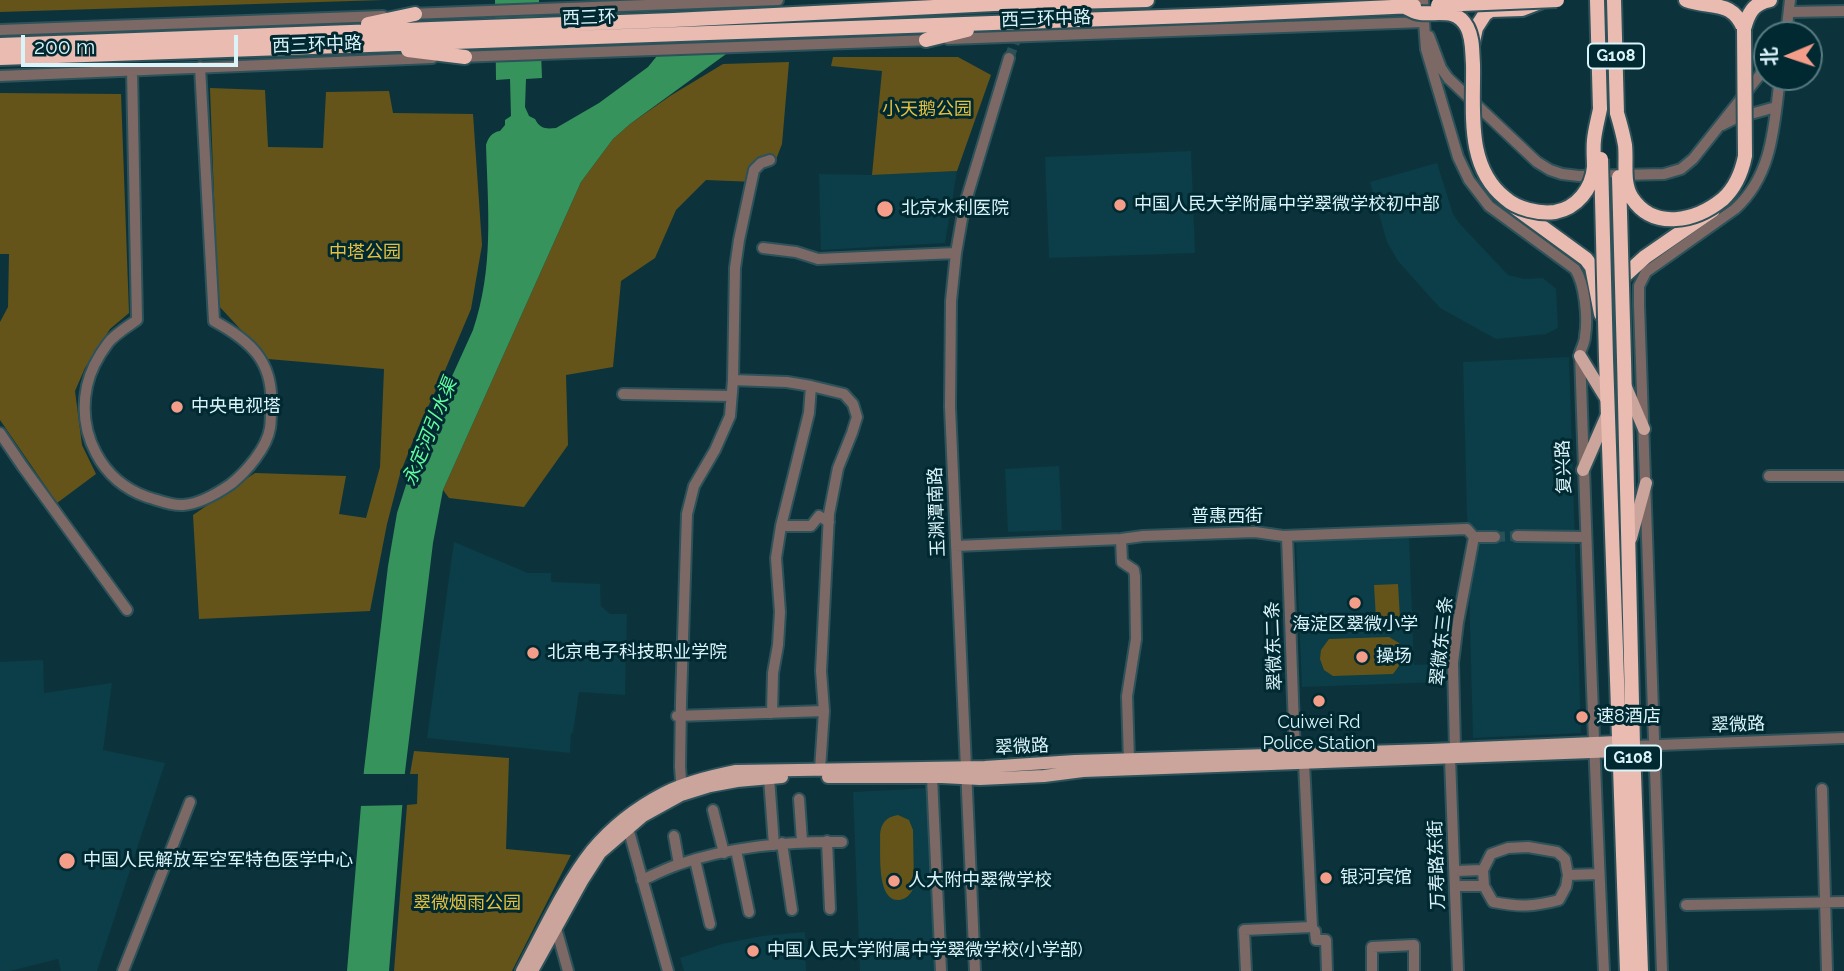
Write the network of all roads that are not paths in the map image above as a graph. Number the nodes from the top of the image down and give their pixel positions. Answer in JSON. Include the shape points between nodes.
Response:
{"nodes":[{"id":1,"x":956,"y":0,"type":"edge"},
{"id":2,"x":1147,"y":0,"type":"edge"},
{"id":3,"x":1367,"y":0,"type":"edge"},
{"id":4,"x":1423,"y":0,"type":"edge"},
{"id":5,"x":1557,"y":0,"type":"edge"},
{"id":6,"x":1597,"y":0,"type":"edge"},
{"id":7,"x":1614,"y":0,"type":"edge"},
{"id":8,"x":1686,"y":0,"type":"edge"},
{"id":9,"x":1770,"y":0,"type":"edge"},
{"id":10,"x":1790,"y":0,"type":"edge"},
{"id":11,"x":1543,"y":1,"type":"edge"},
{"id":12,"x":1404,"y":3,"type":"edge"},
{"id":13,"x":994,"y":5,"type":"junction"},
{"id":14,"x":1839,"y":7,"type":"edge"},
{"id":15,"x":777,"y":8,"type":"edge"},
{"id":16,"x":1789,"y":12,"type":"junction"},
{"id":17,"x":415,"y":14,"type":"junction"},
{"id":18,"x":1787,"y":21,"type":"edge"},
{"id":19,"x":1424,"y":22,"type":"junction"},
{"id":20,"x":992,"y":23,"type":"junction"},
{"id":21,"x":1405,"y":23,"type":"junction"},
{"id":22,"x":1368,"y":24,"type":"junction"},
{"id":23,"x":1744,"y":29,"type":"junction"},
{"id":24,"x":0,"y":30,"type":"edge"},
{"id":25,"x":333,"y":31,"type":"junction"},
{"id":26,"x":495,"y":33,"type":"junction"},
{"id":27,"x":544,"y":39,"type":"junction"},
{"id":28,"x":926,"y":40,"type":"junction"},
{"id":29,"x":0,"y":45,"type":"edge"},
{"id":30,"x":358,"y":45,"type":"junction"},
{"id":31,"x":1472,"y":46,"type":"junction"},
{"id":32,"x":19,"y":50,"type":"junction"},
{"id":33,"x":465,"y":57,"type":"junction"},
{"id":34,"x":0,"y":58,"type":"edge"},
{"id":35,"x":1009,"y":58,"type":"tunnel mouth"},
{"id":36,"x":200,"y":67,"type":"junction"},
{"id":37,"x":132,"y":70,"type":"junction"},
{"id":38,"x":0,"y":76,"type":"edge"},
{"id":39,"x":1753,"y":84,"type":"edge"},
{"id":40,"x":1778,"y":91,"type":"edge"},
{"id":41,"x":1776,"y":107,"type":"junction"},
{"id":42,"x":1600,"y":109,"type":"junction"},
{"id":43,"x":1617,"y":113,"type":"junction"},
{"id":44,"x":1720,"y":126,"type":"junction"},
{"id":45,"x":770,"y":160,"type":"dead end"},
{"id":46,"x":1724,"y":198,"type":"junction"},
{"id":47,"x":1513,"y":205,"type":"junction"},
{"id":48,"x":762,"y":247,"type":"dead end"},
{"id":49,"x":956,"y":253,"type":"junction"},
{"id":50,"x":1622,"y":278,"type":"junction"},
{"id":51,"x":1605,"y":340,"type":"junction"},
{"id":52,"x":1580,"y":356,"type":"junction"},
{"id":53,"x":733,"y":380,"type":"junction"},
{"id":54,"x":1625,"y":383,"type":"junction"},
{"id":55,"x":811,"y":386,"type":"junction"},
{"id":56,"x":623,"y":394,"type":"dead end"},
{"id":57,"x":730,"y":401,"type":"junction"},
{"id":58,"x":1608,"y":405,"type":"junction"},
{"id":59,"x":1644,"y":429,"type":"junction"},
{"id":60,"x":0,"y":433,"type":"edge"},
{"id":61,"x":1583,"y":470,"type":"junction"},
{"id":62,"x":1769,"y":476,"type":"dead end"},
{"id":63,"x":1844,"y":476,"type":"edge"},
{"id":64,"x":1646,"y":483,"type":"junction"},
{"id":65,"x":829,"y":522,"type":"junction"},
{"id":66,"x":780,"y":526,"type":"junction"},
{"id":67,"x":1287,"y":536,"type":"junction"},
{"id":68,"x":1517,"y":536,"type":"tunnel mouth"},
{"id":69,"x":1474,"y":537,"type":"junction"},
{"id":70,"x":1495,"y":537,"type":"tunnel mouth"},
{"id":71,"x":1585,"y":537,"type":"junction"},
{"id":72,"x":1121,"y":539,"type":"junction"},
{"id":73,"x":1629,"y":545,"type":"junction"},
{"id":74,"x":956,"y":546,"type":"junction"},
{"id":75,"x":127,"y":610,"type":"dead end"},
{"id":76,"x":824,"y":711,"type":"junction"},
{"id":77,"x":772,"y":713,"type":"junction"},
{"id":78,"x":678,"y":716,"type":"junction"},
{"id":79,"x":1844,"y":738,"type":"edge"},
{"id":80,"x":1654,"y":745,"type":"junction"},
{"id":81,"x":1623,"y":746,"type":"junction"},
{"id":82,"x":1594,"y":747,"type":"junction"},
{"id":83,"x":1452,"y":753,"type":"junction"},
{"id":84,"x":1300,"y":759,"type":"junction"},
{"id":85,"x":1129,"y":760,"type":"junction"},
{"id":86,"x":820,"y":768,"type":"junction"},
{"id":87,"x":965,"y":773,"type":"junction"},
{"id":88,"x":932,"y":777,"type":"junction"},
{"id":89,"x":769,"y":778,"type":"junction"},
{"id":90,"x":680,"y":789,"type":"junction"},
{"id":91,"x":1822,"y":789,"type":"dead end"},
{"id":92,"x":799,"y":799,"type":"dead end"},
{"id":93,"x":190,"y":802,"type":"dead end"},
{"id":94,"x":713,"y":810,"type":"dead end"},
{"id":95,"x":628,"y":828,"type":"junction"},
{"id":96,"x":674,"y":836,"type":"dead end"},
{"id":97,"x":802,"y":841,"type":"junction"},
{"id":98,"x":827,"y":841,"type":"junction"},
{"id":99,"x":842,"y":842,"type":"dead end"},
{"id":100,"x":778,"y":844,"type":"junction"},
{"id":101,"x":736,"y":850,"type":"junction"},
{"id":102,"x":724,"y":853,"type":"junction"},
{"id":103,"x":695,"y":860,"type":"junction"},
{"id":104,"x":679,"y":864,"type":"junction"},
{"id":105,"x":1483,"y":870,"type":"junction"},
{"id":106,"x":1455,"y":871,"type":"junction"},
{"id":107,"x":1600,"y":874,"type":"junction"},
{"id":108,"x":1568,"y":875,"type":"junction"},
{"id":109,"x":642,"y":880,"type":"junction"},
{"id":110,"x":1455,"y":886,"type":"junction"},
{"id":111,"x":1484,"y":886,"type":"junction"},
{"id":112,"x":1826,"y":902,"type":"junction"},
{"id":113,"x":1844,"y":902,"type":"edge"},
{"id":114,"x":1686,"y":905,"type":"dead end"},
{"id":115,"x":830,"y":909,"type":"dead end"},
{"id":116,"x":792,"y":910,"type":"dead end"},
{"id":117,"x":749,"y":912,"type":"dead end"},
{"id":118,"x":710,"y":924,"type":"dead end"},
{"id":119,"x":556,"y":928,"type":"junction"},
{"id":120,"x":1315,"y":931,"type":"dead end"},
{"id":121,"x":123,"y":971,"type":"edge"},
{"id":122,"x":522,"y":971,"type":"edge"},
{"id":123,"x":532,"y":971,"type":"edge"},
{"id":124,"x":568,"y":971,"type":"edge"},
{"id":125,"x":668,"y":971,"type":"edge"},
{"id":126,"x":941,"y":971,"type":"edge"},
{"id":127,"x":975,"y":971,"type":"edge"},
{"id":128,"x":1246,"y":971,"type":"edge"},
{"id":129,"x":1327,"y":971,"type":"edge"},
{"id":130,"x":1372,"y":971,"type":"edge"},
{"id":131,"x":1414,"y":971,"type":"edge"},
{"id":132,"x":1458,"y":971,"type":"edge"},
{"id":133,"x":1604,"y":971,"type":"edge"},
{"id":134,"x":1627,"y":971,"type":"edge"},
{"id":135,"x":1641,"y":971,"type":"edge"},
{"id":136,"x":1662,"y":971,"type":"edge"},
{"id":137,"x":1827,"y":971,"type":"edge"}],
"edges":[{"from":1,"to":13,"type":"highway"},
{"from":2,"to":13,"type":"highway","name":"西三环"},
{"from":3,"to":22,"type":"street"},
{"from":4,"to":19,"type":"street"},
{"from":5,"to":11,"type":"highway","name":"西三环","bridge":true},
{"from":6,"to":42,"type":"highway","number":"G108"},
{"from":7,"to":43,"type":"highway","number":"G108"},
{"from":8,"to":23,"type":"highway","via":[[1728,4],[1737,11]]},
{"from":9,"to":23,"type":"highway","via":[[1753,8]]},
{"from":10,"to":16,"type":"street"},
{"from":11,"to":12,"type":"highway","name":"西三环","bridge":true},
{"from":11,"to":31,"type":"highway","bridge":true,"via":[[1522,9],[1491,10],[1480,20]]},
{"from":12,"to":20,"type":"highway","name":"西三环","bridge":true},
{"from":12,"to":21,"type":"street"},
{"from":12,"to":31,"type":"highway","bridge":true,"via":[[1418,13],[1453,13],[1467,26]]},
{"from":13,"to":15,"type":"highway","name":"西三环"},
{"from":14,"to":16,"type":"street"},
{"from":15,"to":26,"type":"street","name":"西三环中路","via":[[687,4],[543,9]]},
{"from":15,"to":27,"type":"highway","name":"西三环"},
{"from":16,"to":18,"type":"street"},
{"from":17,"to":24,"type":"street","name":"西三环中路"},
{"from":17,"to":25,"type":"highway"},
{"from":17,"to":26,"type":"street","name":"西三环中路"},
{"from":19,"to":21,"type":"street","name":"西三环中路"},
{"from":19,"to":44,"type":"street","via":[[1448,78],[1550,170],[1579,176],[1674,173],[1687,165]]},
{"from":19,"to":52,"type":"street","name":"复兴路","via":[[1426,49],[1469,180],[1489,205],[1581,277],[1585,337]]},
{"from":20,"to":27,"type":"highway","name":"西三环"},
{"from":20,"to":28,"type":"highway"},
{"from":21,"to":22,"type":"street","name":"西三环中路"},
{"from":22,"to":28,"type":"street","name":"西三环中路"},
{"from":23,"to":46,"type":"highway","bridge":true,"via":[[1745,156],[1740,174]]},
{"from":25,"to":26,"type":"highway","name":"西三环"},
{"from":25,"to":32,"type":"highway","name":"西三环"},
{"from":26,"to":27,"type":"highway","name":"西三环"},
{"from":26,"to":27,"type":"street","name":"西三环中路"},
{"from":26,"to":30,"type":"highway","name":"西三环"},
{"from":26,"to":33,"type":"street","name":"西三环中路"},
{"from":27,"to":28,"type":"street","name":"西三环中路","via":[[635,50]]},
{"from":29,"to":32,"type":"highway","name":"西三环"},
{"from":30,"to":32,"type":"highway","name":"西三环"},
{"from":30,"to":33,"type":"highway"},
{"from":31,"to":47,"type":"highway","bridge":true,"via":[[1479,161],[1494,188]]},
{"from":32,"to":34,"type":"highway","name":"西三环"},
{"from":33,"to":36,"type":"street","name":"西三环中路"},
{"from":35,"to":49,"type":"street","name":"玉渊潭南路","via":[[964,207]]},
{"from":36,"to":37,"type":"street","name":"西三环中路"},
{"from":36,"to":37,"type":"street","via":[[214,321],[253,348],[267,369],[272,397],[270,431],[256,459],[215,495],[183,505],[134,492],[115,480],[95,454],[85,408],[87,384],[109,341],[137,320]]},
{"from":37,"to":38,"type":"street","name":"西三环中路"},
{"from":39,"to":44,"type":"street"},
{"from":40,"to":41,"type":"street"},
{"from":41,"to":44,"type":"street"},
{"from":41,"to":59,"type":"street","via":[[1766,163],[1747,198],[1646,272],[1641,281]]},
{"from":42,"to":47,"type":"highway","bridge":true,"via":[[1594,170],[1580,199],[1549,212]]},
{"from":42,"to":51,"type":"highway","number":"G108","bridge":true},
{"from":43,"to":46,"type":"highway","bridge":true,"via":[[1627,185],[1644,211],[1660,219],[1680,220]]},
{"from":43,"to":50,"type":"highway","number":"G108","bridge":true},
{"from":45,"to":53,"type":"street","via":[[754,170],[739,240]]},
{"from":46,"to":50,"type":"highway","bridge":true,"via":[[1710,214]]},
{"from":47,"to":51,"type":"highway","bridge":true,"via":[[1592,267]]},
{"from":48,"to":49,"type":"street","via":[[817,259]]},
{"from":49,"to":74,"type":"street","name":"玉渊潭南路","via":[[950,407]]},
{"from":50,"to":54,"type":"highway","number":"G108","bridge":true},
{"from":51,"to":58,"type":"highway","number":"G108","bridge":true},
{"from":52,"to":58,"type":"main road"},
{"from":52,"to":61,"type":"street","name":"复兴路"},
{"from":53,"to":55,"type":"street"},
{"from":53,"to":57,"type":"street"},
{"from":54,"to":59,"type":"main road"},
{"from":54,"to":73,"type":"highway","number":"G108"},
{"from":55,"to":65,"type":"street","via":[[844,394],[857,417],[838,468]]},
{"from":55,"to":66,"type":"street","via":[[809,413]]},
{"from":56,"to":57,"type":"street"},
{"from":57,"to":78,"type":"street","via":[[730,416],[694,486],[687,514]]},
{"from":58,"to":61,"type":"main road"},
{"from":58,"to":81,"type":"highway","number":"G108"},
{"from":59,"to":64,"type":"street"},
{"from":60,"to":75,"type":"street"},
{"from":61,"to":71,"type":"street","name":"复兴路"},
{"from":62,"to":63,"type":"street"},
{"from":64,"to":73,"type":"main road"},
{"from":64,"to":80,"type":"street"},
{"from":65,"to":66,"type":"street","via":[[819,516],[811,526]]},
{"from":65,"to":76,"type":"street","via":[[821,671]]},
{"from":66,"to":77,"type":"street","via":[[776,558],[780,612]]},
{"from":67,"to":69,"type":"street","name":"普惠西街","via":[[1467,529]]},
{"from":67,"to":72,"type":"street","name":"普惠西街","via":[[1255,532]]},
{"from":67,"to":84,"type":"street","name":"翠微东二条"},
{"from":68,"to":71,"type":"street"},
{"from":69,"to":70,"type":"street","name":"普惠西街"},
{"from":69,"to":83,"type":"street","name":"翠微东三条","via":[[1453,663]]},
{"from":71,"to":82,"type":"street","name":"复兴路"},
{"from":72,"to":74,"type":"street","name":"普惠西街"},
{"from":72,"to":85,"type":"street","via":[[1122,562],[1135,576],[1136,639],[1127,696]]},
{"from":73,"to":81,"type":"highway","number":"G108"},
{"from":74,"to":87,"type":"street","name":"玉渊潭南路"},
{"from":76,"to":77,"type":"street"},
{"from":76,"to":86,"type":"street"},
{"from":77,"to":78,"type":"street"},
{"from":78,"to":90,"type":"street"},
{"from":79,"to":80,"type":"street","name":"翠微路"},
{"from":80,"to":81,"type":"street","name":"翠微路"},
{"from":80,"to":136,"type":"street"},
{"from":81,"to":82,"type":"main road","name":"翠微路"},
{"from":81,"to":134,"type":"highway","number":"G108"},
{"from":81,"to":135,"type":"highway","number":"G108"},
{"from":82,"to":83,"type":"main road","name":"翠微路"},
{"from":82,"to":107,"type":"street","name":"复兴路"},
{"from":83,"to":84,"type":"main road","name":"翠微路"},
{"from":83,"to":106,"type":"street","name":"万寿路东街"},
{"from":84,"to":85,"type":"main road","name":"翠微路"},
{"from":84,"to":87,"type":"main road","name":"翠微路","via":[[1044,776]]},
{"from":84,"to":128,"type":"street","name":"翠微东二条","via":[[1312,927],[1244,930]]},
{"from":85,"to":87,"type":"main road","name":"翠微路"},
{"from":86,"to":87,"type":"main road","name":"翠微路"},
{"from":86,"to":90,"type":"main road","name":"翠微路","via":[[736,771]]},
{"from":87,"to":88,"type":"main road","name":"翠微路"},
{"from":87,"to":127,"type":"street","name":"玉渊潭南路"},
{"from":88,"to":89,"type":"main road","name":"翠微路"},
{"from":88,"to":126,"type":"street"},
{"from":89,"to":90,"type":"main road","name":"翠微路"},
{"from":89,"to":100,"type":"street"},
{"from":90,"to":95,"type":"main road","name":"翠微路"},
{"from":90,"to":122,"type":"main road","name":"翠微路","via":[[639,808],[593,850]]},
{"from":91,"to":112,"type":"street"},
{"from":92,"to":97,"type":"street"},
{"from":93,"to":121,"type":"street"},
{"from":94,"to":102,"type":"street"},
{"from":95,"to":109,"type":"street"},
{"from":95,"to":119,"type":"main road","name":"翠微路","via":[[600,853]]},
{"from":96,"to":104,"type":"street"},
{"from":97,"to":98,"type":"street"},
{"from":97,"to":100,"type":"street"},
{"from":98,"to":99,"type":"street"},
{"from":98,"to":115,"type":"street"},
{"from":100,"to":101,"type":"street"},
{"from":100,"to":116,"type":"street"},
{"from":101,"to":102,"type":"street"},
{"from":101,"to":117,"type":"street"},
{"from":102,"to":103,"type":"street"},
{"from":103,"to":104,"type":"street"},
{"from":103,"to":118,"type":"street"},
{"from":104,"to":109,"type":"street"},
{"from":105,"to":106,"type":"street"},
{"from":105,"to":108,"type":"street","via":[[1491,854],[1528,847],[1557,852],[1565,859]]},
{"from":105,"to":111,"type":"street"},
{"from":106,"to":110,"type":"street","name":"万寿路东街"},
{"from":107,"to":108,"type":"street"},
{"from":107,"to":133,"type":"street","name":"复兴路"},
{"from":108,"to":111,"type":"street","via":[[1559,900],[1541,905],[1516,907],[1493,902]]},
{"from":109,"to":125,"type":"street"},
{"from":110,"to":111,"type":"street"},
{"from":110,"to":132,"type":"street","name":"万寿路东街"},
{"from":112,"to":113,"type":"street"},
{"from":112,"to":114,"type":"street"},
{"from":112,"to":137,"type":"street"},
{"from":119,"to":123,"type":"main road","name":"翠微路"},
{"from":119,"to":124,"type":"street"},
{"from":120,"to":129,"type":"street","via":[[1315,940],[1325,940]]},
{"from":130,"to":131,"type":"street","via":[[1371,947],[1414,945]]}]}
